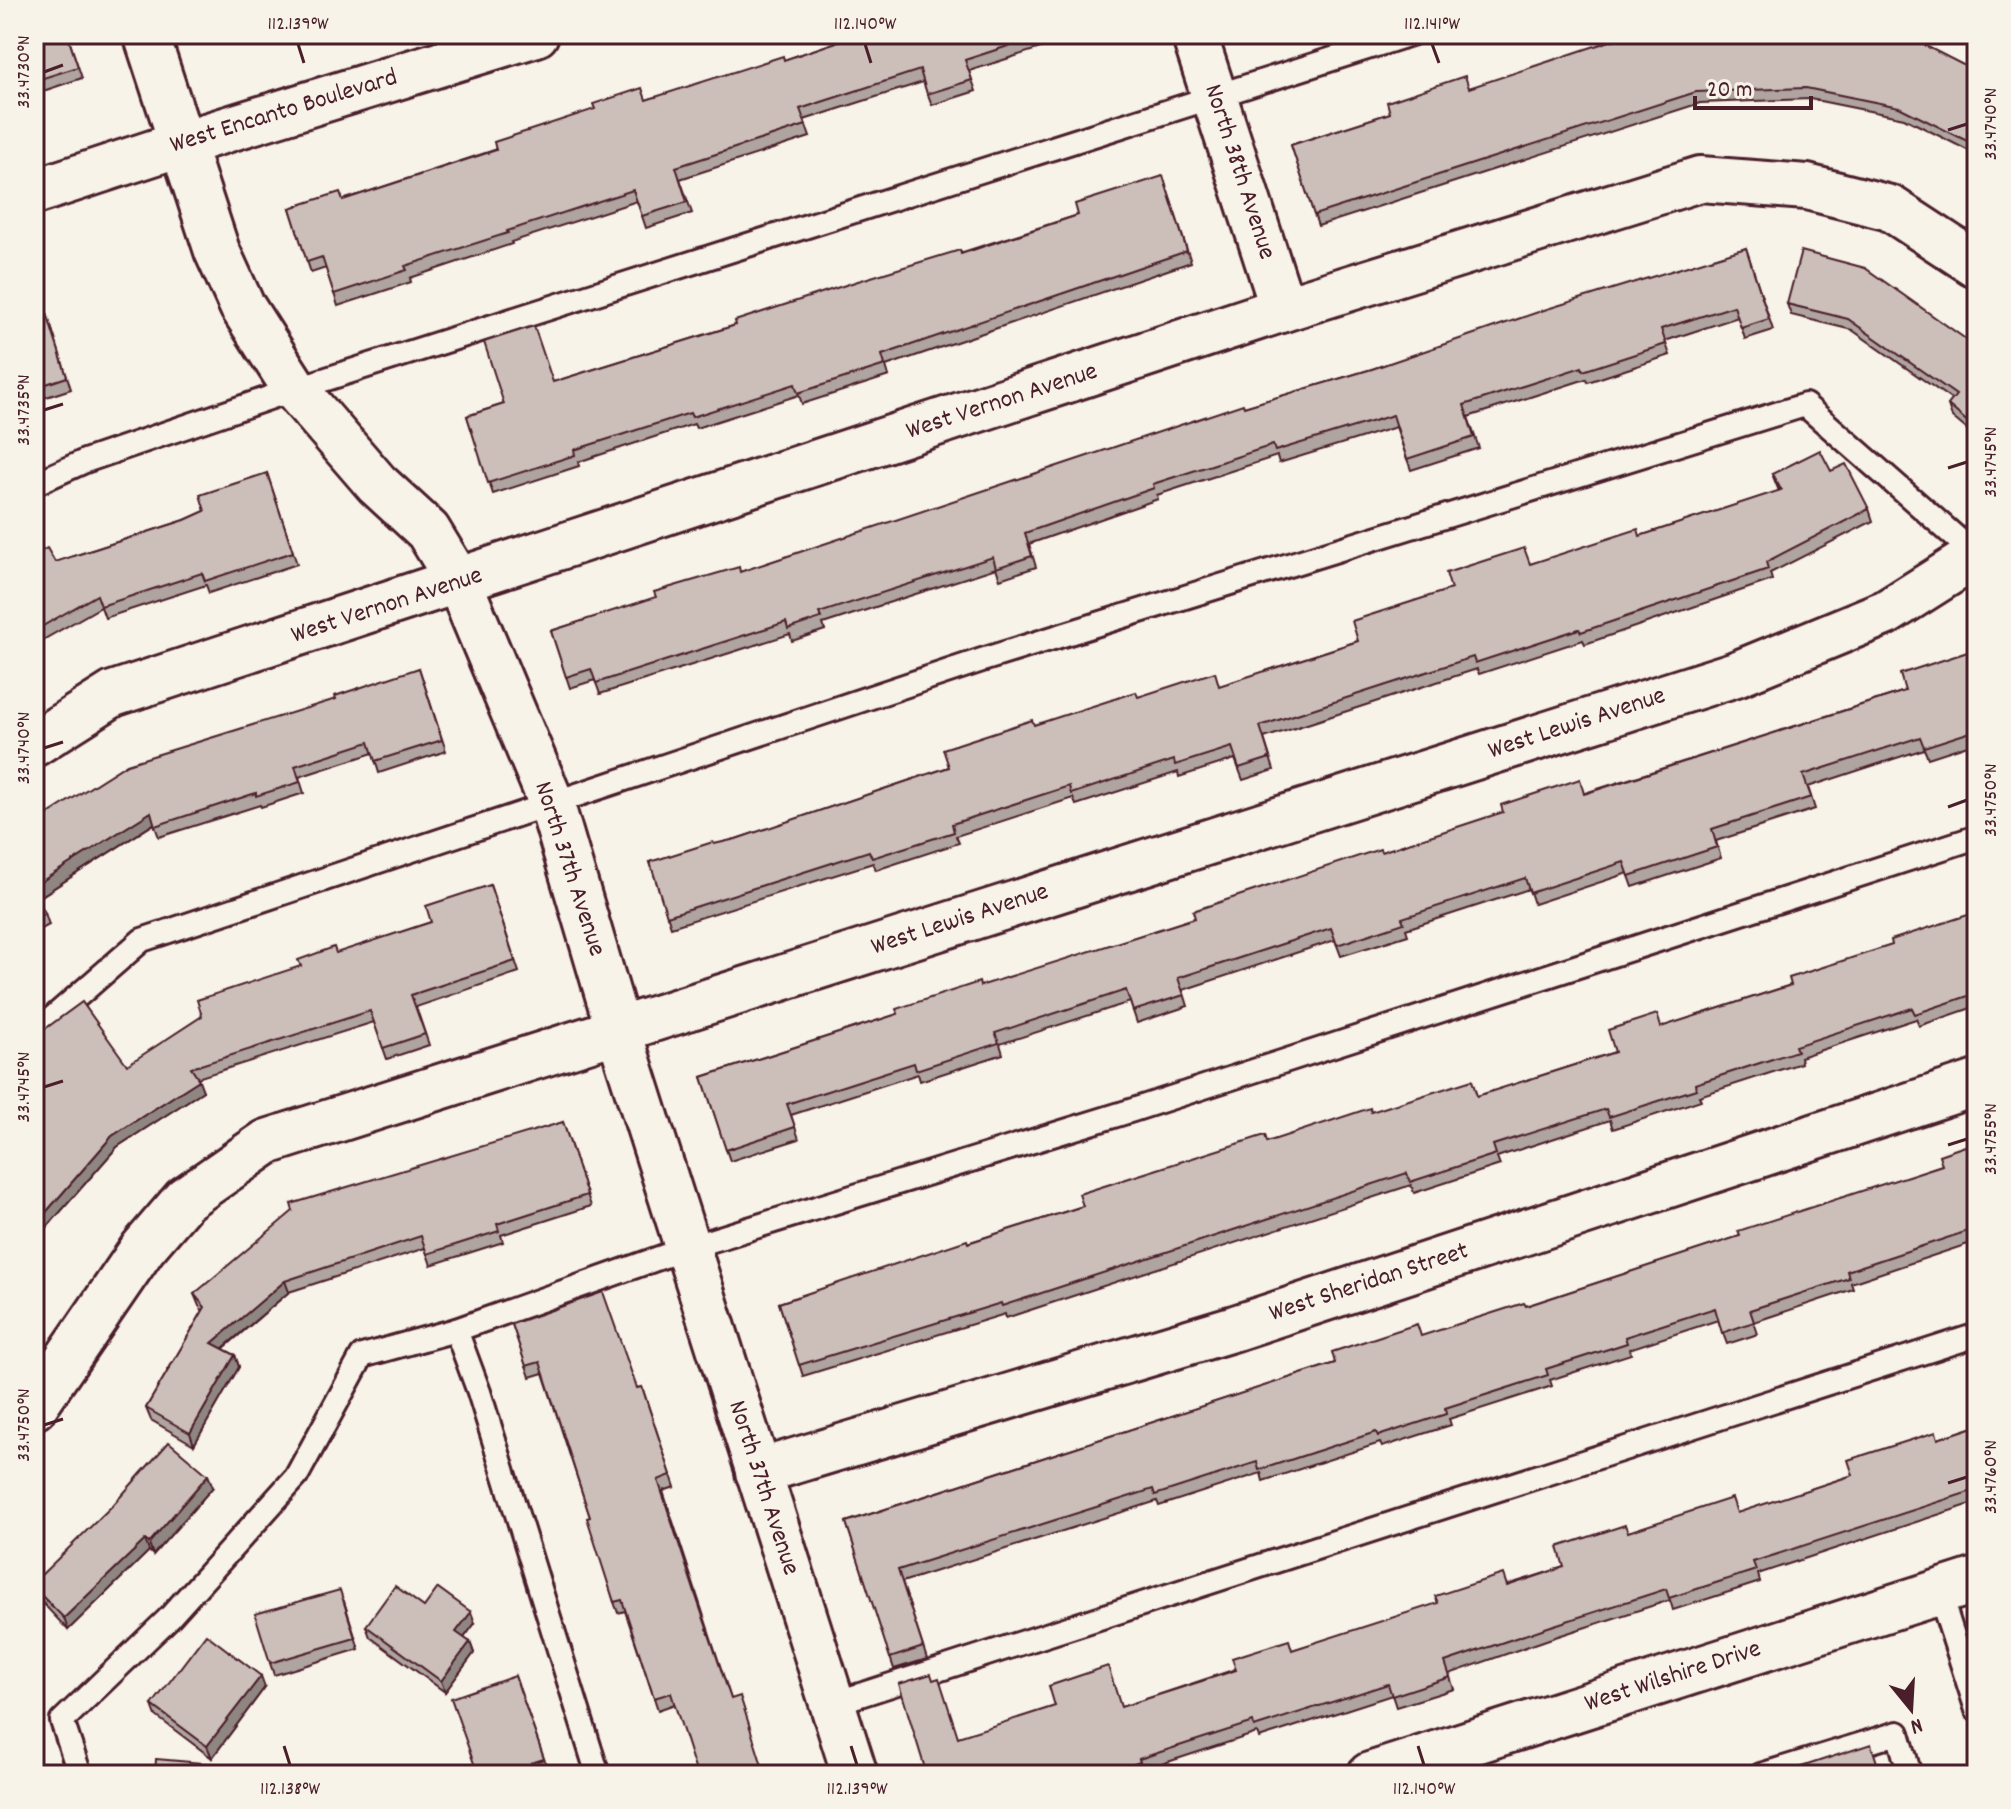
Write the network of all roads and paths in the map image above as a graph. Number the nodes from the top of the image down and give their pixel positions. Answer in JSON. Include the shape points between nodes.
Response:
{"nodes":[{"id":1,"x":146,"y":34,"type":"edge"},
{"id":2,"x":536,"y":34,"type":"edge"},
{"id":3,"x":1194,"y":34,"type":"edge"},
{"id":4,"x":1411,"y":34,"type":"edge"},
{"id":5,"x":1215,"y":97,"type":"junction"},
{"id":6,"x":180,"y":144,"type":"junction"},
{"id":7,"x":34,"y":192,"type":"edge"},
{"id":8,"x":1977,"y":265,"type":"edge"},
{"id":9,"x":1283,"y":309,"type":"junction"},
{"id":10,"x":295,"y":389,"type":"junction"},
{"id":11,"x":34,"y":484,"type":"edge"},
{"id":12,"x":1977,"y":555,"type":"edge"},
{"id":13,"x":459,"y":582,"type":"junction"},
{"id":14,"x":34,"y":744,"type":"edge"},
{"id":15,"x":551,"y":802,"type":"junction"},
{"id":16,"x":1977,"y":837,"type":"edge"},
{"id":17,"x":618,"y":1029,"type":"junction"},
{"id":18,"x":34,"y":1034,"type":"edge"},
{"id":19,"x":1977,"y":1083,"type":"edge"},
{"id":20,"x":687,"y":1248,"type":"junction"},
{"id":21,"x":456,"y":1330,"type":"junction"},
{"id":22,"x":1977,"y":1335,"type":"edge"},
{"id":23,"x":34,"y":1407,"type":"edge"},
{"id":24,"x":758,"y":1472,"type":"junction"},
{"id":25,"x":1958,"y":1586,"type":"edge"},
{"id":26,"x":832,"y":1704,"type":"junction"},
{"id":27,"x":1977,"y":1710,"type":"edge"},
{"id":28,"x":80,"y":1775,"type":"edge"},
{"id":29,"x":598,"y":1775,"type":"edge"},
{"id":30,"x":855,"y":1775,"type":"edge"},
{"id":31,"x":1370,"y":1775,"type":"edge"},
{"id":32,"x":1761,"y":1775,"type":"edge"},
{"id":33,"x":1910,"y":1775,"type":"edge"}],
"edges":[{"from":1,"to":6,"type":"street","name":"North 37th Avenue"},
{"from":2,"to":6,"type":"street","name":"West Encanto Boulevard"},
{"from":3,"to":5,"type":"street","name":"North 38th Avenue"},
{"from":4,"to":5,"type":"lane"},
{"from":5,"to":9,"type":"street","name":"North 38th Avenue"},
{"from":5,"to":10,"type":"lane"},
{"from":6,"to":7,"type":"street","name":"West Encanto Boulevard"},
{"from":6,"to":10,"type":"street","name":"North 37th Avenue","via":[[242,306]]},
{"from":8,"to":9,"type":"street","name":"West Vernon Avenue","via":[[1890,208],[1807,187],[1700,179]]},
{"from":9,"to":13,"type":"street","name":"West Vernon Avenue"},
{"from":10,"to":11,"type":"lane","via":[[85,461]]},
{"from":10,"to":13,"type":"street","name":"North 37th Avenue","via":[[377,484],[428,531]]},
{"from":12,"to":15,"type":"lane","via":[[1805,405],[982,660]]},
{"from":12,"to":17,"type":"street","name":"West Lewis Avenue","via":[[1887,612],[1736,674]]},
{"from":13,"to":14,"type":"street","name":"West Vernon Avenue","via":[[113,694]]},
{"from":13,"to":15,"type":"street","name":"North 37th Avenue"},
{"from":15,"to":17,"type":"street","name":"North 37th Avenue"},
{"from":15,"to":18,"type":"lane","via":[[142,940]]},
{"from":16,"to":20,"type":"lane","via":[[1164,1101]]},
{"from":17,"to":20,"type":"street","name":"North 37th Avenue"},
{"from":17,"to":23,"type":"street","name":"West Lewis Avenue","via":[[267,1142],[185,1199],[143,1248]]},
{"from":19,"to":24,"type":"street","name":"West Sheridan Street","via":[[1235,1328]]},
{"from":20,"to":21,"type":"lane"},
{"from":20,"to":24,"type":"street","name":"North 37th Avenue"},
{"from":21,"to":28,"type":"lane","via":[[362,1356],[296,1477],[168,1619],[62,1721]]},
{"from":21,"to":29,"type":"lane"},
{"from":22,"to":26,"type":"lane"},
{"from":24,"to":26,"type":"street","name":"North 37th Avenue"},
{"from":25,"to":27,"type":"lane"},
{"from":25,"to":31,"type":"street","name":"West Wilshire Drive"},
{"from":26,"to":30,"type":"street","name":"North 37th Avenue"},
{"from":32,"to":33,"type":"lane","via":[[1898,1733]]}]}
